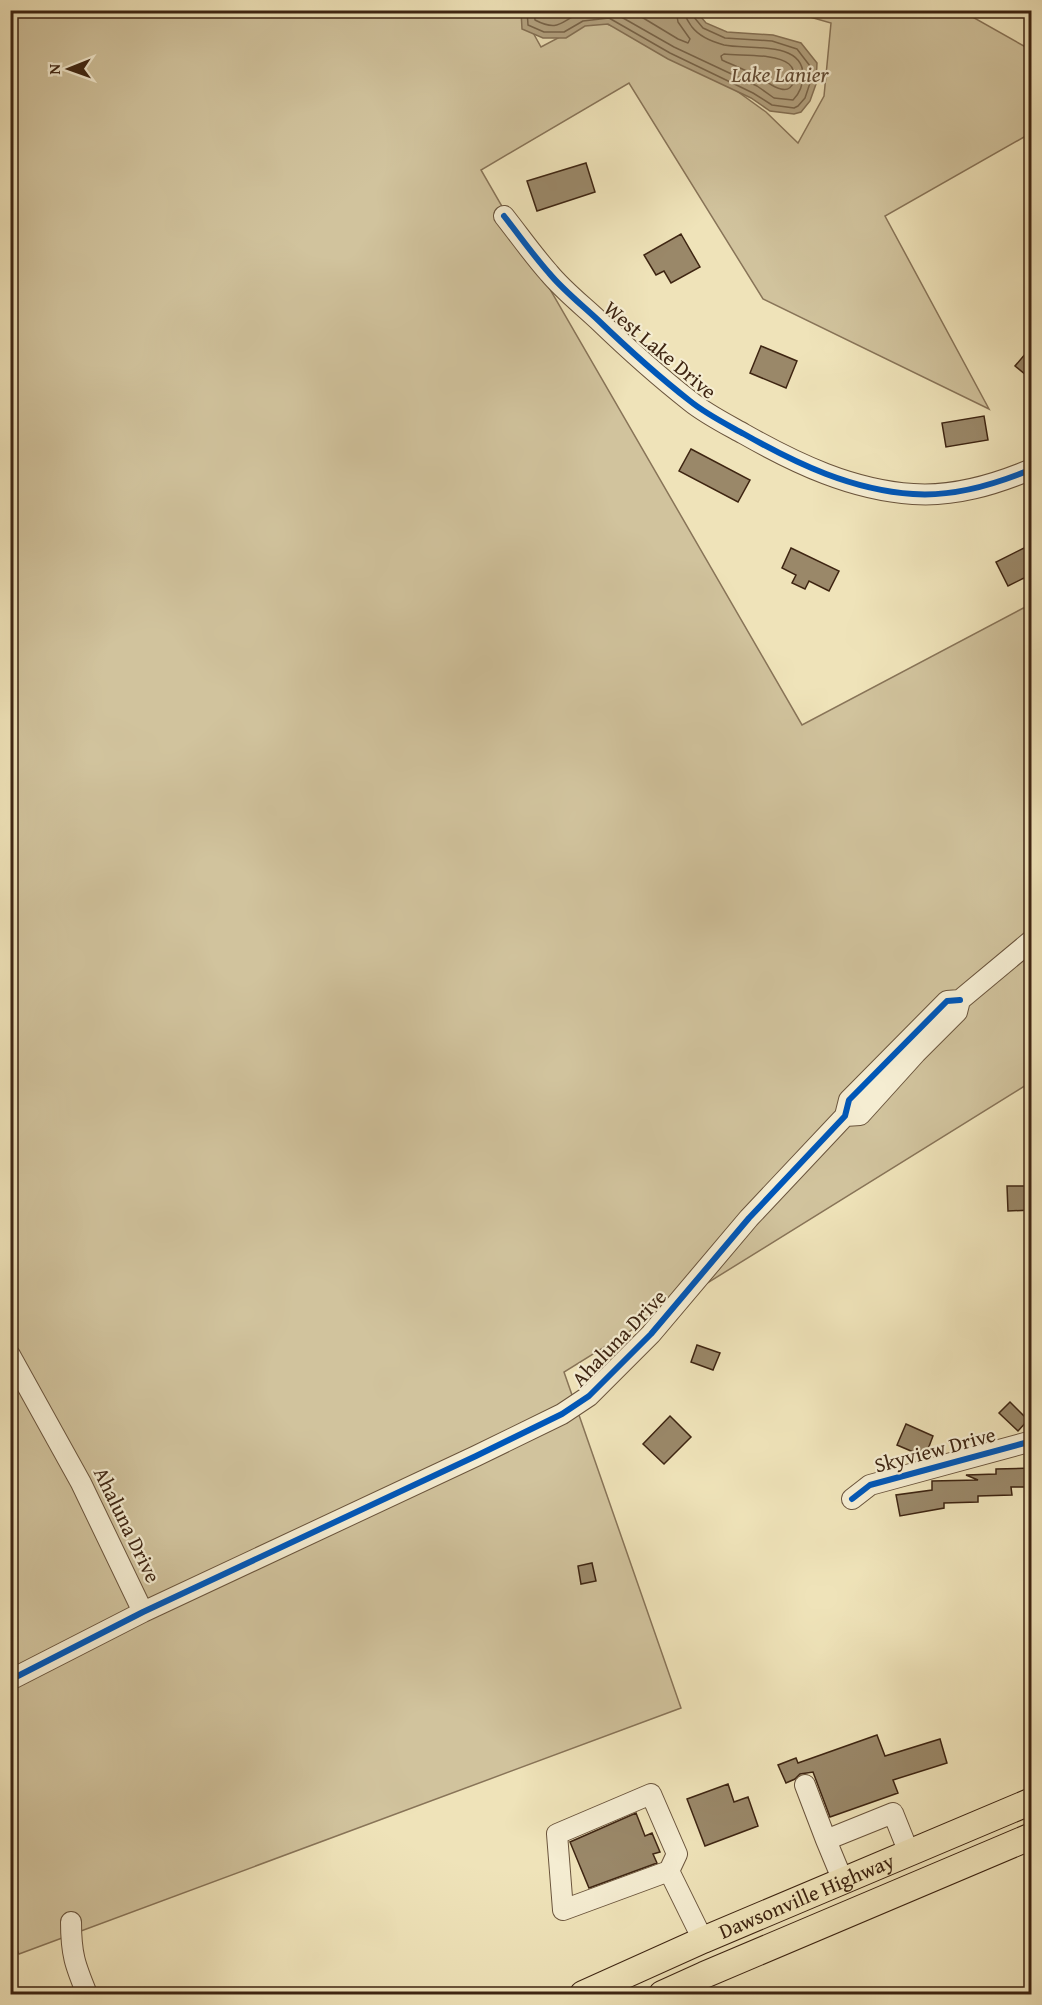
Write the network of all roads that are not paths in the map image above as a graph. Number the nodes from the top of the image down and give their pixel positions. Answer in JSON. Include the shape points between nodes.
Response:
{"nodes":[{"id":1,"x":504,"y":216,"type":"dead end"},
{"id":2,"x":1032,"y":469,"type":"edge"},
{"id":3,"x":1032,"y":940,"type":"edge"},
{"id":4,"x":10,"y":1355,"type":"edge"},
{"id":5,"x":1032,"y":1441,"type":"edge"},
{"id":6,"x":852,"y":1499,"type":"dead end"},
{"id":7,"x":143,"y":1612,"type":"junction"},
{"id":8,"x":10,"y":1680,"type":"edge"},
{"id":9,"x":805,"y":1785,"type":"dead end"},
{"id":10,"x":1032,"y":1801,"type":"edge"},
{"id":11,"x":1032,"y":1836,"type":"edge"},
{"id":12,"x":826,"y":1840,"type":"junction"},
{"id":13,"x":909,"y":1853,"type":"junction"},
{"id":14,"x":669,"y":1871,"type":"junction"},
{"id":15,"x":843,"y":1881,"type":"junction"},
{"id":16,"x":70,"y":1922,"type":"dead end"},
{"id":17,"x":703,"y":1940,"type":"junction"},
{"id":18,"x":87,"y":1995,"type":"edge"},
{"id":19,"x":583,"y":1995,"type":"edge"},
{"id":20,"x":662,"y":1995,"type":"edge"}],
"edges":[{"from":1,"to":2,"type":"street","name":"West Lake Drive","via":[[550,274],[692,402],[801,465],[843,481],[915,494],[978,489]]},
{"from":3,"to":7,"type":"street","name":"Ahaluna Drive","via":[[960,1000],[957,1012],[860,1115],[845,1116],[749,1218],[651,1334],[589,1396],[476,1456]]},
{"from":4,"to":7,"type":"street","name":"Ahaluna Drive","via":[[81,1483]]},
{"from":5,"to":6,"type":"street","name":"Skyview Drive","via":[[870,1485]]},
{"from":7,"to":8,"type":"street"},
{"from":9,"to":12,"type":"street"},
{"from":10,"to":13,"type":"main road","name":"Dawsonville Highway"},
{"from":11,"to":20,"type":"main road","name":"Dawsonville Highway"},
{"from":12,"to":13,"type":"street","via":[[893,1813]]},
{"from":12,"to":15,"type":"street"},
{"from":13,"to":15,"type":"main road","name":"Dawsonville Highway"},
{"from":14,"to":14,"type":"street","via":[[677,1854],[651,1794],[557,1834],[562,1910]]},
{"from":14,"to":17,"type":"street"},
{"from":15,"to":17,"type":"main road","name":"Dawsonville Highway"},
{"from":16,"to":18,"type":"street","via":[[74,1962]]},
{"from":17,"to":19,"type":"main road","name":"Dawsonville Highway"}]}
